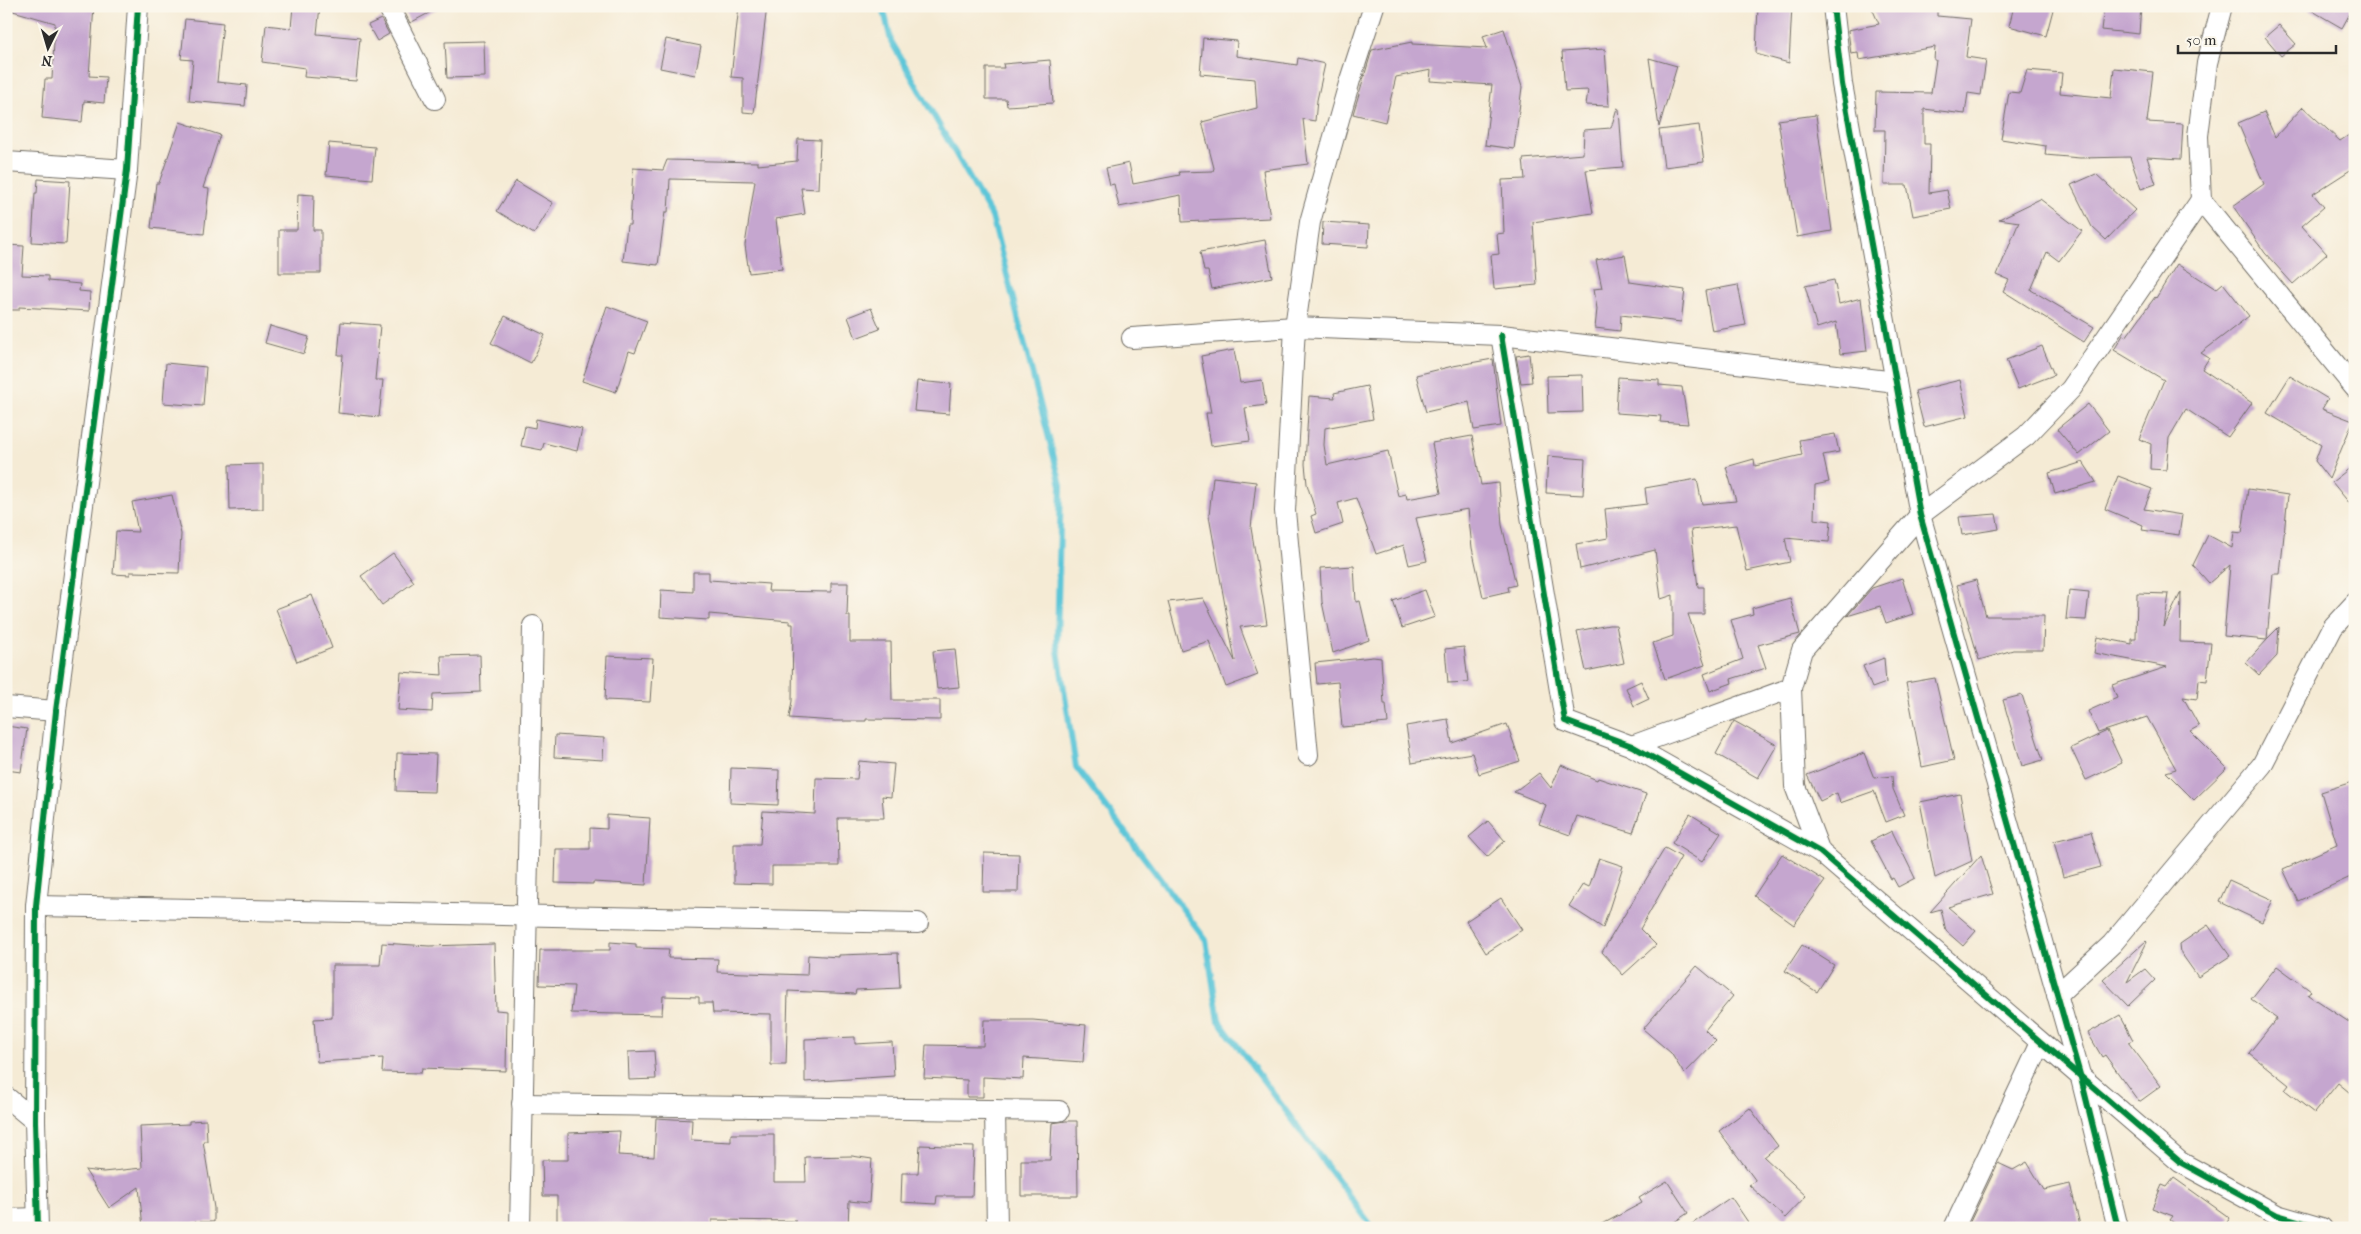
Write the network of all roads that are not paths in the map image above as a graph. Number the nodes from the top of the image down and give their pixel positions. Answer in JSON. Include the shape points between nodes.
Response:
{"nodes":[{"id":1,"x":138,"y":6,"type":"edge"},
{"id":2,"x":388,"y":6,"type":"edge"},
{"id":3,"x":1374,"y":6,"type":"edge"},
{"id":4,"x":1834,"y":6,"type":"edge"},
{"id":5,"x":2222,"y":6,"type":"edge"},
{"id":6,"x":434,"y":99,"type":"dead end"},
{"id":7,"x":6,"y":162,"type":"edge"},
{"id":8,"x":127,"y":170,"type":"junction"},
{"id":9,"x":2201,"y":200,"type":"junction"},
{"id":10,"x":1295,"y":327,"type":"junction"},
{"id":11,"x":1501,"y":334,"type":"junction"},
{"id":12,"x":1132,"y":338,"type":"dead end"},
{"id":13,"x":1896,"y":382,"type":"junction"},
{"id":14,"x":2355,"y":388,"type":"edge"},
{"id":15,"x":1920,"y":515,"type":"junction"},
{"id":16,"x":2355,"y":603,"type":"edge"},
{"id":17,"x":533,"y":626,"type":"dead end"},
{"id":18,"x":1792,"y":688,"type":"junction"},
{"id":19,"x":6,"y":707,"type":"edge"},
{"id":20,"x":56,"y":712,"type":"junction"},
{"id":21,"x":1632,"y":746,"type":"junction"},
{"id":22,"x":1308,"y":755,"type":"dead end"},
{"id":23,"x":1820,"y":852,"type":"junction"},
{"id":24,"x":36,"y":906,"type":"junction"},
{"id":25,"x":526,"y":916,"type":"junction"},
{"id":26,"x":918,"y":923,"type":"dead end"},
{"id":27,"x":2057,"y":995,"type":"junction"},
{"id":28,"x":2041,"y":1044,"type":"junction"},
{"id":29,"x":2081,"y":1078,"type":"junction"},
{"id":30,"x":6,"y":1096,"type":"edge"},
{"id":31,"x":522,"y":1104,"type":"junction"},
{"id":32,"x":995,"y":1110,"type":"junction"},
{"id":33,"x":1059,"y":1111,"type":"dead end"},
{"id":34,"x":35,"y":1121,"type":"junction"},
{"id":35,"x":6,"y":1219,"type":"edge"},
{"id":36,"x":38,"y":1223,"type":"edge"},
{"id":37,"x":520,"y":1228,"type":"edge"},
{"id":38,"x":997,"y":1228,"type":"edge"},
{"id":39,"x":1954,"y":1228,"type":"edge"},
{"id":40,"x":2118,"y":1228,"type":"edge"},
{"id":41,"x":2322,"y":1228,"type":"edge"}],
"edges":[{"from":1,"to":8,"type":"street"},
{"from":2,"to":6,"type":"street"},
{"from":3,"to":10,"type":"street","via":[[1310,222]]},
{"from":4,"to":13,"type":"street","via":[[1842,84]]},
{"from":5,"to":9,"type":"street","via":[[2207,63],[2198,136]]},
{"from":7,"to":8,"type":"street"},
{"from":8,"to":20,"type":"street"},
{"from":9,"to":14,"type":"street"},
{"from":9,"to":15,"type":"street","via":[[2071,389],[2026,436]]},
{"from":10,"to":11,"type":"street"},
{"from":10,"to":12,"type":"street"},
{"from":10,"to":22,"type":"street","via":[[1285,511]]},
{"from":11,"to":13,"type":"street"},
{"from":11,"to":21,"type":"street","via":[[1566,721]]},
{"from":13,"to":15,"type":"street"},
{"from":15,"to":18,"type":"street","via":[[1802,650]]},
{"from":15,"to":27,"type":"street"},
{"from":16,"to":27,"type":"street","via":[[2333,627],[2262,765],[2112,944]]},
{"from":17,"to":25,"type":"street"},
{"from":18,"to":21,"type":"street"},
{"from":18,"to":23,"type":"street","via":[[1794,786]]},
{"from":19,"to":20,"type":"street"},
{"from":20,"to":24,"type":"street"},
{"from":21,"to":23,"type":"street"},
{"from":23,"to":28,"type":"street"},
{"from":24,"to":25,"type":"street"},
{"from":24,"to":34,"type":"street"},
{"from":25,"to":26,"type":"street"},
{"from":25,"to":31,"type":"street"},
{"from":27,"to":29,"type":"street"},
{"from":28,"to":29,"type":"street"},
{"from":28,"to":39,"type":"street"},
{"from":29,"to":40,"type":"street"},
{"from":29,"to":41,"type":"street","via":[[2180,1162],[2277,1215]]},
{"from":30,"to":34,"type":"street"},
{"from":31,"to":32,"type":"street"},
{"from":31,"to":37,"type":"street"},
{"from":32,"to":33,"type":"street"},
{"from":32,"to":38,"type":"street"},
{"from":34,"to":36,"type":"street"},
{"from":35,"to":36,"type":"street"}]}
